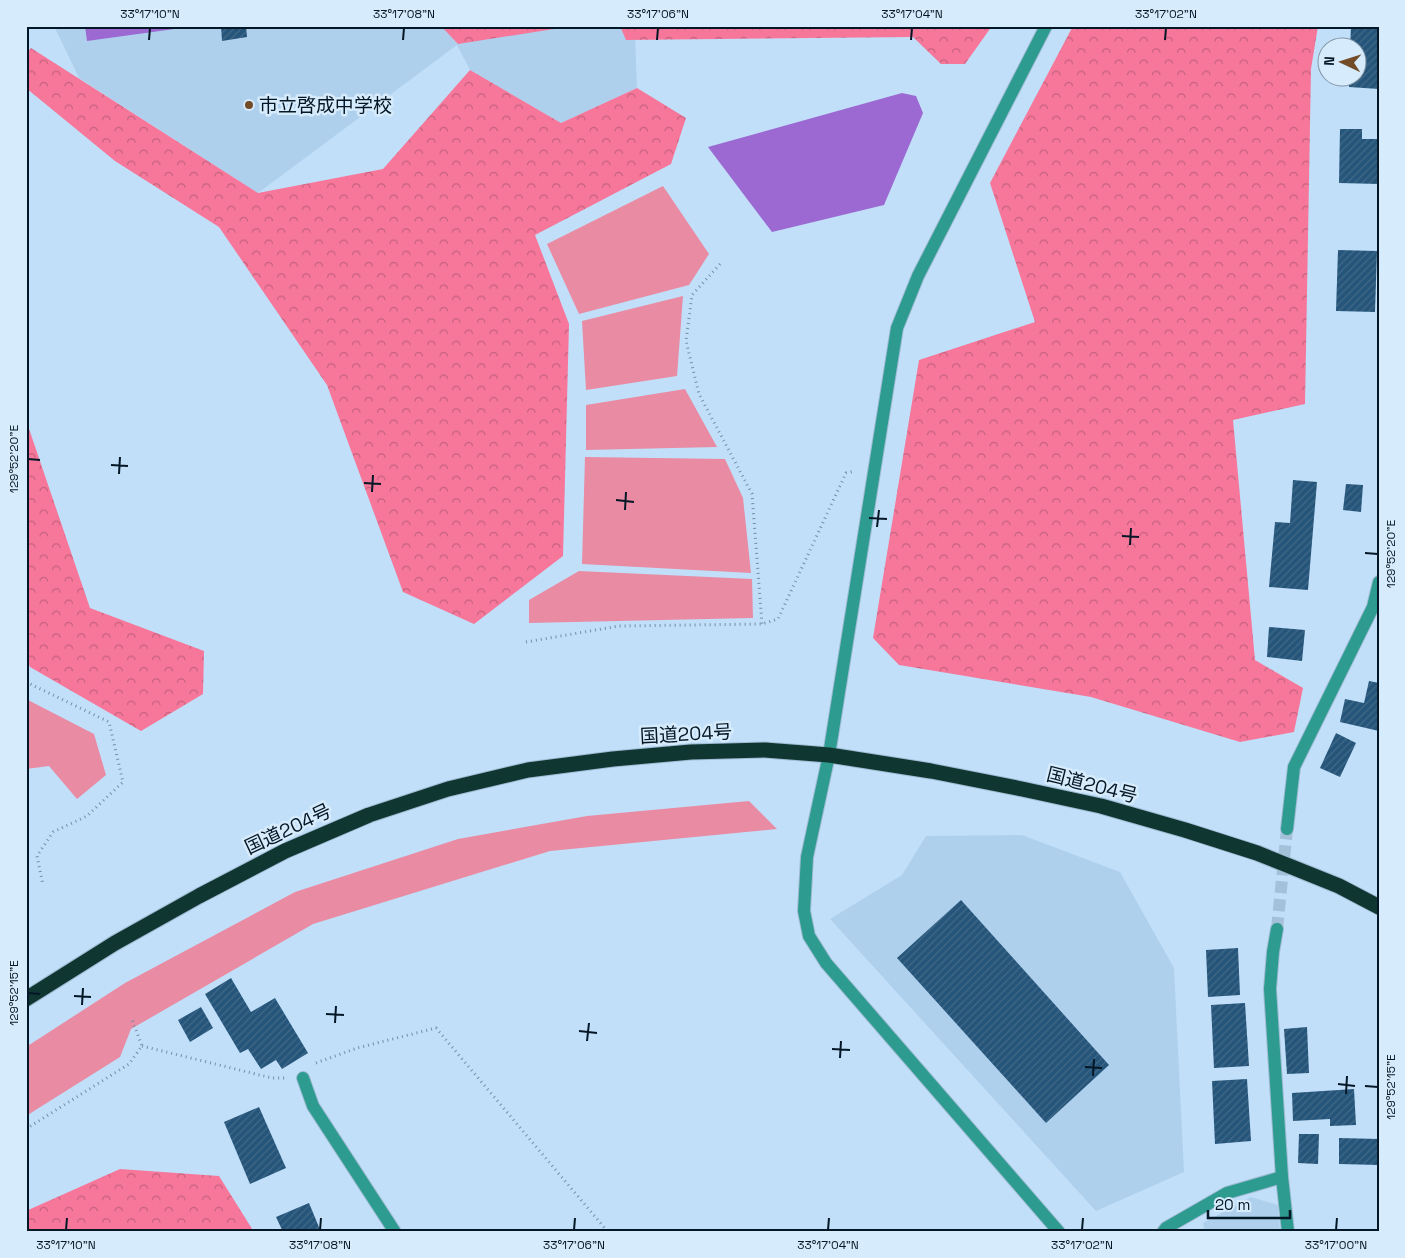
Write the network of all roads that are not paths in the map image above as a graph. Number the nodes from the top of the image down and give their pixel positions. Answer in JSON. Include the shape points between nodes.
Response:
{"nodes":[{"id":1,"x":1046,"y":26,"type":"edge"},
{"id":2,"x":1379,"y":582,"type":"edge"},
{"id":3,"x":829,"y":755,"type":"junction"},
{"id":4,"x":1287,"y":829,"type":"tunnel mouth"},
{"id":5,"x":1379,"y":907,"type":"edge"},
{"id":6,"x":1277,"y":929,"type":"tunnel mouth"},
{"id":7,"x":26,"y":999,"type":"edge"},
{"id":8,"x":303,"y":1078,"type":"road end"},
{"id":9,"x":1282,"y":1177,"type":"junction"},
{"id":10,"x":395,"y":1232,"type":"edge"},
{"id":11,"x":1059,"y":1232,"type":"edge"},
{"id":12,"x":1162,"y":1232,"type":"edge"},
{"id":13,"x":1288,"y":1232,"type":"edge"}],
"edges":[{"from":1,"to":3,"type":"street","via":[[918,276],[897,328]]},
{"from":2,"to":4,"type":"street","via":[[1373,607],[1294,767]]},
{"from":3,"to":5,"type":"highway","name":"国道204号","via":[[1022,788],[1101,806],[1257,853],[1339,886]]},
{"from":3,"to":7,"type":"highway","name":"国道204号","via":[[765,750],[613,759],[528,770],[448,790],[369,815],[285,851],[124,938]]},
{"from":3,"to":11,"type":"street","via":[[807,857],[804,911],[809,936],[826,963]]},
{"from":6,"to":9,"type":"street","via":[[1270,989]]},
{"from":8,"to":10,"type":"street","via":[[313,1106]]},
{"from":9,"to":12,"type":"street","via":[[1228,1193]]},
{"from":9,"to":13,"type":"street"}]}
